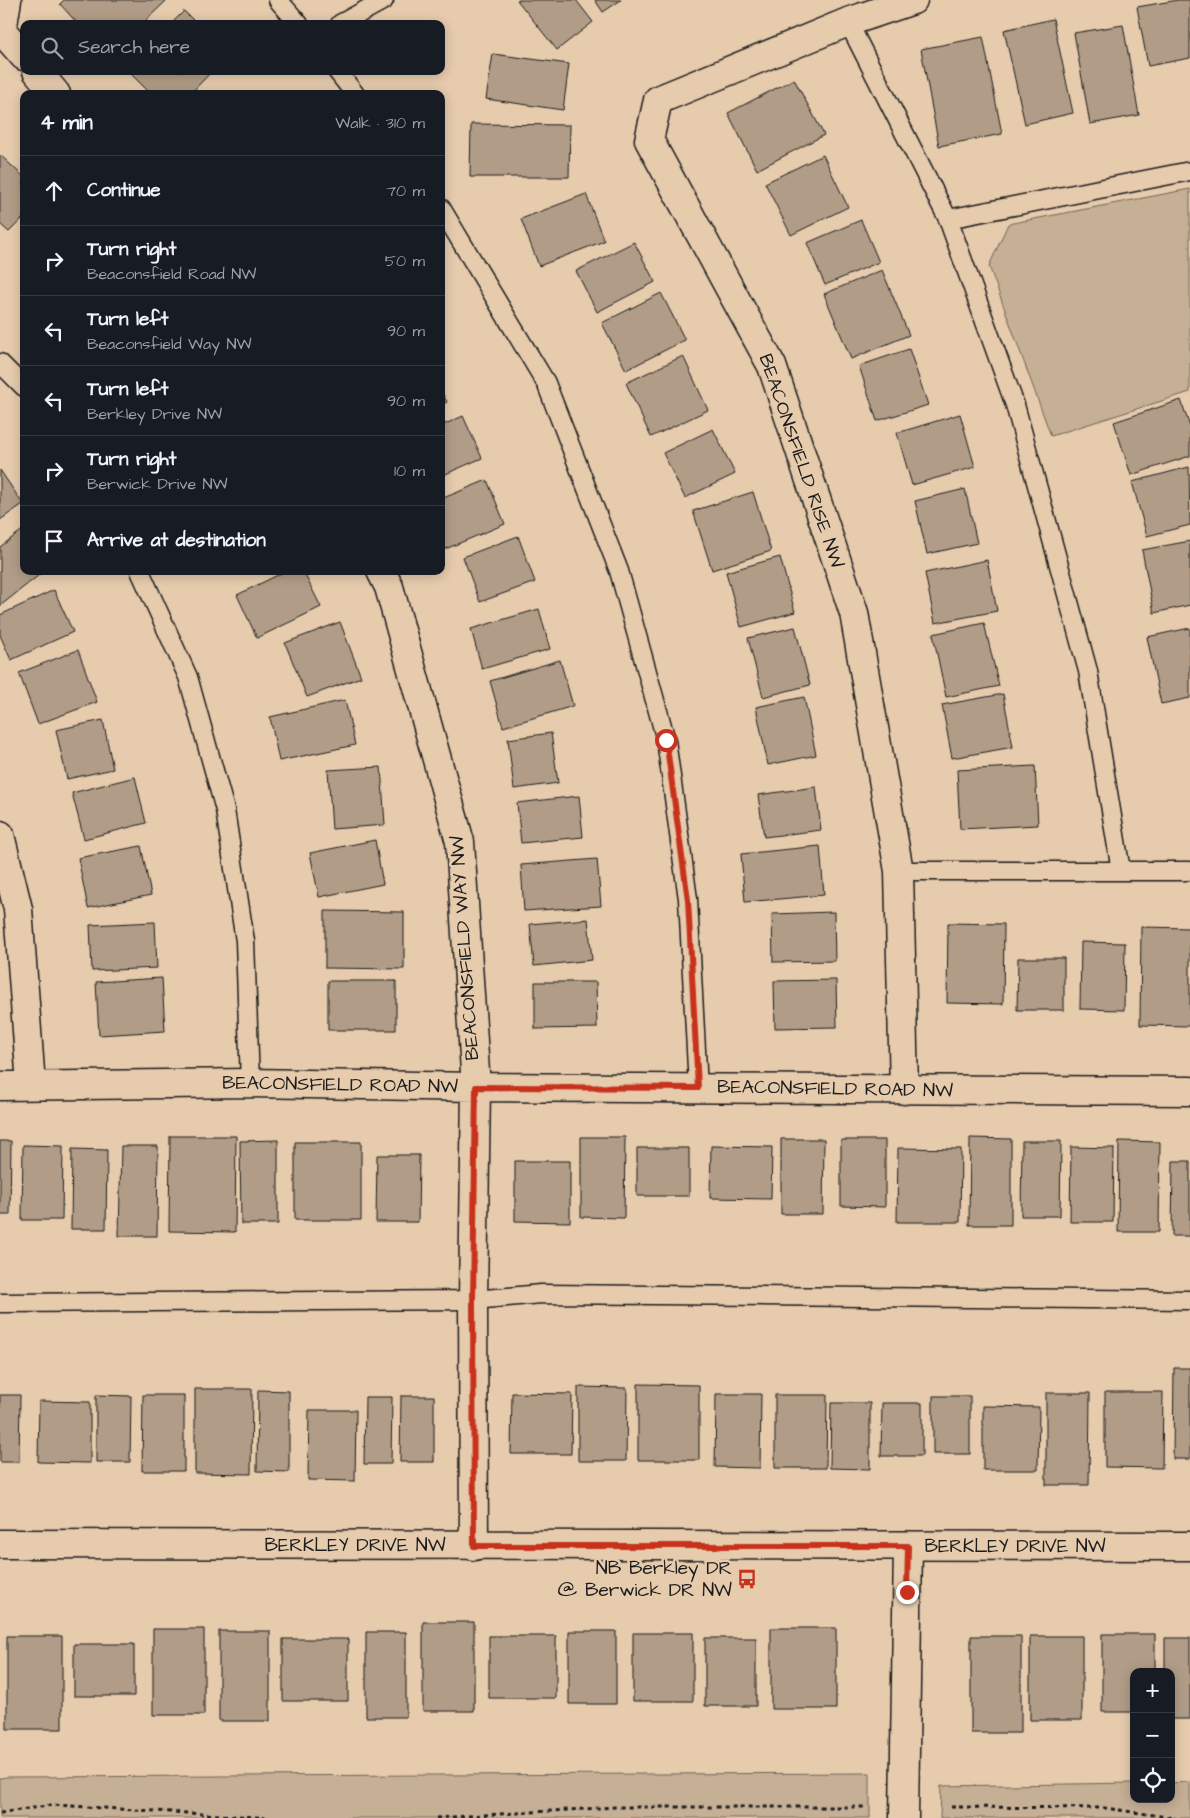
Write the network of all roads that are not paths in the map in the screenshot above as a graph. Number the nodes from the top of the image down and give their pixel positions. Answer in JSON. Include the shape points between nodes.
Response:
{"nodes":[{"id":1,"x":7,"y":0,"type":"edge"},
{"id":2,"x":278,"y":0,"type":"edge"},
{"id":3,"x":384,"y":0,"type":"edge"},
{"id":4,"x":913,"y":0,"type":"edge"},
{"id":5,"x":296,"y":20,"type":"edge"},
{"id":6,"x":347,"y":20,"type":"edge"},
{"id":7,"x":848,"y":22,"type":"junction"},
{"id":8,"x":20,"y":51,"type":"edge"},
{"id":9,"x":40,"y":75,"type":"edge"},
{"id":10,"x":340,"y":75,"type":"edge"},
{"id":11,"x":53,"y":90,"type":"edge"},
{"id":12,"x":352,"y":90,"type":"edge"},
{"id":13,"x":1190,"y":171,"type":"edge"},
{"id":14,"x":445,"y":215,"type":"edge"},
{"id":15,"x":948,"y":219,"type":"junction"},
{"id":16,"x":0,"y":363,"type":"edge"},
{"id":17,"x":20,"y":383,"type":"edge"},
{"id":18,"x":142,"y":575,"type":"edge"},
{"id":19,"x":383,"y":575,"type":"edge"},
{"id":20,"x":0,"y":835,"type":"edge"},
{"id":21,"x":900,"y":871,"type":"junction"},
{"id":22,"x":1121,"y":871,"type":"junction"},
{"id":23,"x":1190,"y":871,"type":"edge"},
{"id":24,"x":250,"y":1083,"type":"junction"},
{"id":25,"x":31,"y":1085,"type":"junction"},
{"id":26,"x":0,"y":1086,"type":"edge"},
{"id":27,"x":476,"y":1087,"type":"junction"},
{"id":28,"x":698,"y":1088,"type":"junction"},
{"id":29,"x":904,"y":1090,"type":"junction"},
{"id":30,"x":1190,"y":1092,"type":"edge"},
{"id":31,"x":473,"y":1300,"type":"junction"},
{"id":32,"x":1190,"y":1300,"type":"edge"},
{"id":33,"x":0,"y":1303,"type":"edge"},
{"id":34,"x":0,"y":1544,"type":"edge"},
{"id":35,"x":474,"y":1546,"type":"junction"},
{"id":36,"x":908,"y":1546,"type":"junction"},
{"id":37,"x":1190,"y":1546,"type":"edge"},
{"id":38,"x":904,"y":1818,"type":"edge"}],
"edges":[{"from":1,"to":8,"type":"street","via":[[2,30]]},
{"from":2,"to":5,"type":"lane"},
{"from":3,"to":6,"type":"lane"},
{"from":4,"to":7,"type":"street","name":"BEACONSFIELD RISE NW"},
{"from":7,"to":15,"type":"lane"},
{"from":7,"to":21,"type":"street","name":"BEACONSFIELD RISE NW","via":[[658,100],[648,140],[772,366],[854,613]]},
{"from":9,"to":11,"type":"street"},
{"from":10,"to":12,"type":"lane"},
{"from":13,"to":15,"type":"lane"},
{"from":14,"to":28,"type":"lane","via":[[546,383],[619,571],[666,740],[688,900]]},
{"from":15,"to":22,"type":"lane","via":[[1015,405],[1088,671]]},
{"from":16,"to":17,"type":"lane"},
{"from":18,"to":24,"type":"lane","via":[[188,677],[225,810],[245,941]]},
{"from":19,"to":27,"type":"street","name":"BEACONSFIELD WAY NW","via":[[390,588],[460,842]]},
{"from":20,"to":25,"type":"street","via":[[18,909]]},
{"from":21,"to":22,"type":"lane"},
{"from":21,"to":29,"type":"street","name":"BEACONSFIELD RISE NW"},
{"from":22,"to":23,"type":"lane"},
{"from":24,"to":25,"type":"street","name":"BEACONSFIELD ROAD NW"},
{"from":24,"to":27,"type":"street","name":"BEACONSFIELD ROAD NW"},
{"from":25,"to":26,"type":"street","name":"BEACONSFIELD ROAD NW"},
{"from":27,"to":28,"type":"street","name":"BEACONSFIELD ROAD NW"},
{"from":27,"to":31,"type":"street","name":"BEACONSFIELD WAY NW"},
{"from":28,"to":29,"type":"street","name":"BEACONSFIELD ROAD NW"},
{"from":29,"to":30,"type":"street","name":"BEACONSFIELD ROAD NW"},
{"from":31,"to":32,"type":"lane","via":[[541,1294]]},
{"from":31,"to":33,"type":"lane"},
{"from":31,"to":35,"type":"street","name":"BEACONSFIELD WAY NW"},
{"from":34,"to":35,"type":"street","name":"BERKLEY DRIVE NW"},
{"from":35,"to":36,"type":"street","name":"BERKLEY DRIVE NW"},
{"from":36,"to":37,"type":"street","name":"BERKLEY DRIVE NW"},
{"from":36,"to":38,"type":"street"}]}
